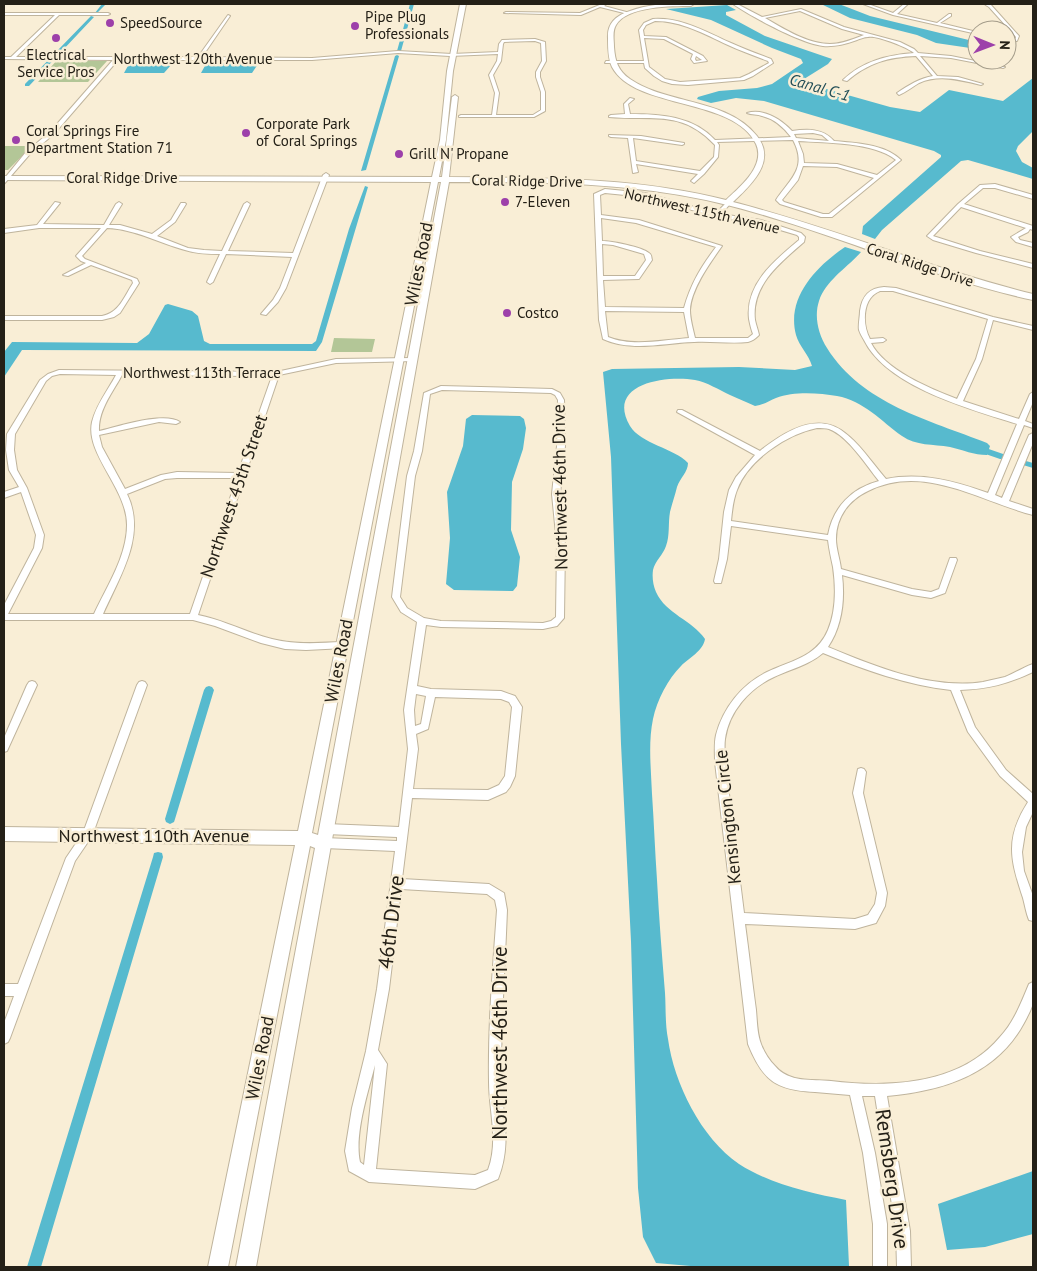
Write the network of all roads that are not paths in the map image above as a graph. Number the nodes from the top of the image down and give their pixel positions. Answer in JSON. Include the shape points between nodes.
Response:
{"nodes":[{"id":1,"x":463,"y":4,"type":"edge"},
{"id":2,"x":516,"y":4,"type":"edge"},
{"id":3,"x":556,"y":4,"type":"edge"},
{"id":4,"x":603,"y":4,"type":"edge"},
{"id":5,"x":654,"y":4,"type":"edge"},
{"id":6,"x":691,"y":4,"type":"edge"},
{"id":7,"x":735,"y":4,"type":"edge"},
{"id":8,"x":742,"y":4,"type":"edge"},
{"id":9,"x":865,"y":4,"type":"edge"},
{"id":10,"x":906,"y":4,"type":"edge"},
{"id":11,"x":987,"y":4,"type":"edge"},
{"id":12,"x":627,"y":12,"type":"junction"},
{"id":13,"x":506,"y":13,"type":"dead end"},
{"id":14,"x":516,"y":13,"type":"junction"},
{"id":15,"x":556,"y":13,"type":"junction"},
{"id":16,"x":4,"y":14,"type":"edge"},
{"id":17,"x":57,"y":14,"type":"junction"},
{"id":18,"x":83,"y":14,"type":"junction"},
{"id":19,"x":894,"y":14,"type":"junction"},
{"id":20,"x":950,"y":15,"type":"dead end"},
{"id":21,"x":228,"y":16,"type":"dead end"},
{"id":22,"x":767,"y":17,"type":"junction"},
{"id":23,"x":760,"y":18,"type":"junction"},
{"id":24,"x":1002,"y":20,"type":"edge"},
{"id":25,"x":937,"y":24,"type":"junction"},
{"id":26,"x":604,"y":25,"type":"dead end"},
{"id":27,"x":967,"y":31,"type":"edge"},
{"id":28,"x":868,"y":35,"type":"junction"},
{"id":29,"x":642,"y":37,"type":"junction"},
{"id":30,"x":604,"y":46,"type":"dead end"},
{"id":31,"x":383,"y":53,"type":"joint"},
{"id":32,"x":491,"y":54,"type":"junction"},
{"id":33,"x":695,"y":54,"type":"dead end"},
{"id":34,"x":500,"y":55,"type":"junction"},
{"id":35,"x":917,"y":55,"type":"junction"},
{"id":36,"x":484,"y":56,"type":"junction"},
{"id":37,"x":4,"y":58,"type":"edge"},
{"id":38,"x":12,"y":58,"type":"junction"},
{"id":39,"x":455,"y":58,"type":"junction"},
{"id":40,"x":116,"y":59,"type":"junction"},
{"id":41,"x":199,"y":59,"type":"junction"},
{"id":42,"x":609,"y":60,"type":"junction"},
{"id":43,"x":646,"y":60,"type":"junction"},
{"id":44,"x":967,"y":60,"type":"edge"},
{"id":45,"x":936,"y":77,"type":"junction"},
{"id":46,"x":845,"y":80,"type":"dead end"},
{"id":47,"x":981,"y":84,"type":"dead end"},
{"id":48,"x":899,"y":94,"type":"dead end"},
{"id":49,"x":632,"y":99,"type":"dead end"},
{"id":50,"x":749,"y":113,"type":"dead end"},
{"id":51,"x":461,"y":116,"type":"dead end"},
{"id":52,"x":494,"y":116,"type":"junction"},
{"id":53,"x":610,"y":116,"type":"dead end"},
{"id":54,"x":628,"y":116,"type":"junction"},
{"id":55,"x":790,"y":133,"type":"junction"},
{"id":56,"x":611,"y":136,"type":"dead end"},
{"id":57,"x":630,"y":136,"type":"junction"},
{"id":58,"x":795,"y":140,"type":"junction"},
{"id":59,"x":832,"y":141,"type":"junction"},
{"id":60,"x":754,"y":142,"type":"junction"},
{"id":61,"x":716,"y":143,"type":"junction"},
{"id":62,"x":682,"y":144,"type":"dead end"},
{"id":63,"x":634,"y":162,"type":"junction"},
{"id":64,"x":802,"y":164,"type":"junction"},
{"id":65,"x":635,"y":172,"type":"dead end"},
{"id":66,"x":702,"y":173,"type":"junction"},
{"id":67,"x":6,"y":177,"type":"edge"},
{"id":68,"x":325,"y":177,"type":"junction"},
{"id":69,"x":436,"y":177,"type":"junction"},
{"id":70,"x":446,"y":177,"type":"junction"},
{"id":71,"x":877,"y":177,"type":"junction"},
{"id":72,"x":694,"y":181,"type":"dead end"},
{"id":73,"x":600,"y":192,"type":"joint"},
{"id":74,"x":1033,"y":197,"type":"edge"},
{"id":75,"x":727,"y":200,"type":"junction"},
{"id":76,"x":57,"y":203,"type":"dead end"},
{"id":77,"x":119,"y":204,"type":"dead end"},
{"id":78,"x":183,"y":204,"type":"dead end"},
{"id":79,"x":247,"y":204,"type":"dead end"},
{"id":80,"x":960,"y":205,"type":"junction"},
{"id":81,"x":710,"y":213,"type":"junction"},
{"id":82,"x":717,"y":215,"type":"junction"},
{"id":83,"x":598,"y":216,"type":"junction"},
{"id":84,"x":39,"y":226,"type":"junction"},
{"id":85,"x":106,"y":226,"type":"junction"},
{"id":86,"x":1031,"y":228,"type":"edge"},
{"id":87,"x":4,"y":231,"type":"edge"},
{"id":88,"x":153,"y":236,"type":"junction"},
{"id":89,"x":802,"y":237,"type":"joint"},
{"id":90,"x":598,"y":242,"type":"junction"},
{"id":91,"x":1033,"y":245,"type":"edge"},
{"id":92,"x":719,"y":246,"type":"joint"},
{"id":93,"x":224,"y":253,"type":"junction"},
{"id":94,"x":296,"y":255,"type":"junction"},
{"id":95,"x":90,"y":263,"type":"junction"},
{"id":96,"x":1033,"y":266,"type":"edge"},
{"id":97,"x":66,"y":276,"type":"dead end"},
{"id":98,"x":600,"y":278,"type":"junction"},
{"id":99,"x":210,"y":282,"type":"dead end"},
{"id":100,"x":1033,"y":291,"type":"edge"},
{"id":101,"x":1033,"y":297,"type":"edge"},
{"id":102,"x":602,"y":309,"type":"junction"},
{"id":103,"x":688,"y":310,"type":"junction"},
{"id":104,"x":264,"y":314,"type":"dead end"},
{"id":105,"x":112,"y":316,"type":"joint"},
{"id":106,"x":4,"y":318,"type":"edge"},
{"id":107,"x":991,"y":318,"type":"junction"},
{"id":108,"x":1033,"y":328,"type":"edge"},
{"id":109,"x":692,"y":340,"type":"junction"},
{"id":110,"x":882,"y":340,"type":"dead end"},
{"id":111,"x":867,"y":342,"type":"junction"},
{"id":112,"x":406,"y":360,"type":"junction"},
{"id":113,"x":120,"y":373,"type":"junction"},
{"id":114,"x":276,"y":374,"type":"junction"},
{"id":115,"x":1033,"y":394,"type":"edge"},
{"id":116,"x":959,"y":402,"type":"junction"},
{"id":117,"x":680,"y":412,"type":"dead end"},
{"id":118,"x":176,"y":422,"type":"dead end"},
{"id":119,"x":1022,"y":422,"type":"junction"},
{"id":120,"x":1033,"y":426,"type":"edge"},
{"id":121,"x":95,"y":434,"type":"junction"},
{"id":122,"x":1033,"y":435,"type":"edge"},
{"id":123,"x":760,"y":454,"type":"junction"},
{"id":124,"x":241,"y":476,"type":"junction"},
{"id":125,"x":883,"y":482,"type":"junction"},
{"id":126,"x":23,"y":488,"type":"junction"},
{"id":127,"x":124,"y":492,"type":"junction"},
{"id":128,"x":4,"y":495,"type":"edge"},
{"id":129,"x":991,"y":496,"type":"junction"},
{"id":130,"x":1004,"y":501,"type":"junction"},
{"id":131,"x":1033,"y":512,"type":"edge"},
{"id":132,"x":727,"y":523,"type":"junction"},
{"id":133,"x":832,"y":538,"type":"junction"},
{"id":134,"x":953,"y":560,"type":"dead end"},
{"id":135,"x":838,"y":571,"type":"junction"},
{"id":136,"x":718,"y":580,"type":"dead end"},
{"id":137,"x":4,"y":615,"type":"edge"},
{"id":138,"x":98,"y":617,"type":"junction"},
{"id":139,"x":193,"y":618,"type":"junction"},
{"id":140,"x":422,"y":621,"type":"junction"},
{"id":141,"x":342,"y":646,"type":"junction"},
{"id":142,"x":821,"y":648,"type":"junction"},
{"id":143,"x":357,"y":664,"type":"junction"},
{"id":144,"x":1033,"y":668,"type":"edge"},
{"id":145,"x":32,"y":685,"type":"dead end"},
{"id":146,"x":142,"y":685,"type":"dead end"},
{"id":147,"x":955,"y":688,"type":"junction"},
{"id":148,"x":411,"y":689,"type":"junction"},
{"id":149,"x":431,"y":693,"type":"junction"},
{"id":150,"x":411,"y":732,"type":"junction"},
{"id":151,"x":4,"y":748,"type":"edge"},
{"id":152,"x":861,"y":772,"type":"dead end"},
{"id":153,"x":408,"y":793,"type":"junction"},
{"id":154,"x":1033,"y":801,"type":"edge"},
{"id":155,"x":403,"y":832,"type":"junction"},
{"id":156,"x":4,"y":834,"type":"edge"},
{"id":157,"x":87,"y":836,"type":"junction"},
{"id":158,"x":325,"y":836,"type":"junction"},
{"id":159,"x":304,"y":838,"type":"junction"},
{"id":160,"x":401,"y":846,"type":"junction"},
{"id":161,"x":396,"y":884,"type":"junction"},
{"id":162,"x":1033,"y":916,"type":"edge"},
{"id":163,"x":739,"y":918,"type":"junction"},
{"id":164,"x":1033,"y":988,"type":"edge"},
{"id":165,"x":4,"y":990,"type":"edge"},
{"id":166,"x":21,"y":990,"type":"junction"},
{"id":167,"x":4,"y":1038,"type":"edge"},
{"id":168,"x":372,"y":1051,"type":"junction"},
{"id":169,"x":855,"y":1091,"type":"junction"},
{"id":170,"x":880,"y":1091,"type":"junction"},
{"id":171,"x":369,"y":1175,"type":"junction"},
{"id":172,"x":218,"y":1267,"type":"edge"},
{"id":173,"x":246,"y":1267,"type":"edge"},
{"id":174,"x":880,"y":1267,"type":"edge"},
{"id":175,"x":904,"y":1267,"type":"edge"}],
"edges":[{"from":1,"to":39,"type":"main road","name":"Wiles Road"},
{"from":2,"to":14,"type":"street"},
{"from":3,"to":15,"type":"street"},
{"from":4,"to":12,"type":"street"},
{"from":4,"to":15,"type":"street","via":[[584,13]]},
{"from":5,"to":12,"type":"main road"},
{"from":6,"to":12,"type":"main road","via":[[653,6]]},
{"from":7,"to":23,"type":"street"},
{"from":8,"to":22,"type":"street"},
{"from":9,"to":19,"type":"street"},
{"from":10,"to":19,"type":"street"},
{"from":11,"to":24,"type":"street"},
{"from":12,"to":26,"type":"main road"},
{"from":12,"to":42,"type":"main road","via":[[611,28]]},
{"from":13,"to":14,"type":"street"},
{"from":14,"to":15,"type":"street"},
{"from":16,"to":17,"type":"street"},
{"from":17,"to":18,"type":"street"},
{"from":17,"to":38,"type":"street"},
{"from":18,"to":18,"type":"street","via":[[101,15],[108,14],[106,14]]},
{"from":19,"to":25,"type":"street"},
{"from":20,"to":25,"type":"street"},
{"from":21,"to":41,"type":"street"},
{"from":22,"to":23,"type":"street"},
{"from":22,"to":28,"type":"street","via":[[800,10]]},
{"from":23,"to":28,"type":"street","via":[[826,44]]},
{"from":25,"to":27,"type":"street"},
{"from":28,"to":35,"type":"street","via":[[899,43]]},
{"from":29,"to":33,"type":"street","via":[[665,38]]},
{"from":29,"to":43,"type":"street"},
{"from":29,"to":43,"type":"street","via":[[641,30],[645,24],[665,20],[698,27],[771,61],[746,78],[683,84],[660,77]]},
{"from":30,"to":42,"type":"main road"},
{"from":31,"to":39,"type":"street","name":"Northwest 120th Avenue"},
{"from":31,"to":41,"type":"street","name":"Northwest 120th Avenue","via":[[318,59]]},
{"from":32,"to":34,"type":"street"},
{"from":32,"to":36,"type":"street"},
{"from":32,"to":39,"type":"street"},
{"from":34,"to":36,"type":"street"},
{"from":34,"to":52,"type":"street","via":[[491,75],[497,92]]},
{"from":34,"to":52,"type":"street","via":[[501,44],[507,40],[543,42],[544,61],[538,72],[543,92],[542,111],[534,116]]},
{"from":35,"to":44,"type":"street"},
{"from":35,"to":45,"type":"street"},
{"from":35,"to":46,"type":"street","via":[[877,61]]},
{"from":36,"to":39,"type":"street"},
{"from":37,"to":38,"type":"street","name":"Northwest 120th Avenue"},
{"from":38,"to":40,"type":"street","name":"Northwest 120th Avenue"},
{"from":39,"to":69,"type":"main road","name":"Wiles Road","via":[[450,66]]},
{"from":39,"to":70,"type":"main road","name":"Wiles Road","via":[[454,116]]},
{"from":40,"to":41,"type":"street","name":"Northwest 120th Avenue"},
{"from":40,"to":67,"type":"street","via":[[52,133]]},
{"from":42,"to":43,"type":"street"},
{"from":42,"to":60,"type":"main road","via":[[610,73],[624,84],[651,96],[711,114],[733,125]]},
{"from":45,"to":47,"type":"street"},
{"from":45,"to":48,"type":"street","via":[[919,80]]},
{"from":49,"to":54,"type":"street","via":[[626,104]]},
{"from":50,"to":55,"type":"street","via":[[766,115]]},
{"from":51,"to":52,"type":"street"},
{"from":53,"to":54,"type":"street"},
{"from":54,"to":61,"type":"street","via":[[672,118],[704,131]]},
{"from":55,"to":58,"type":"street"},
{"from":55,"to":59,"type":"street","via":[[817,132]]},
{"from":56,"to":57,"type":"street"},
{"from":57,"to":62,"type":"street"},
{"from":57,"to":63,"type":"street"},
{"from":58,"to":59,"type":"street"},
{"from":58,"to":60,"type":"street"},
{"from":58,"to":64,"type":"street"},
{"from":59,"to":71,"type":"street","via":[[875,149],[899,158]]},
{"from":60,"to":61,"type":"street"},
{"from":60,"to":75,"type":"main road","via":[[762,154],[759,167]]},
{"from":61,"to":66,"type":"street","via":[[716,157]]},
{"from":63,"to":65,"type":"street"},
{"from":63,"to":66,"type":"street"},
{"from":64,"to":71,"type":"street","via":[[837,166]]},
{"from":64,"to":71,"type":"street","via":[[779,200],[827,217]]},
{"from":66,"to":72,"type":"street"},
{"from":67,"to":68,"type":"main road","name":"Coral Ridge Drive"},
{"from":68,"to":69,"type":"main road","name":"Coral Ridge Drive"},
{"from":68,"to":94,"type":"street"},
{"from":69,"to":70,"type":"main road","name":"Coral Ridge Drive"},
{"from":69,"to":112,"type":"main road","name":"Wiles Road"},
{"from":70,"to":75,"type":"main road","name":"Coral Ridge Drive","via":[[598,182]]},
{"from":70,"to":112,"type":"main road","name":"Wiles Road"},
{"from":73,"to":81,"type":"street","name":"Northwest 115th Avenue","via":[[645,195]]},
{"from":73,"to":83,"type":"street","via":[[597,194]]},
{"from":74,"to":80,"type":"street","via":[[988,185],[982,186]]},
{"from":75,"to":81,"type":"street"},
{"from":75,"to":82,"type":"street"},
{"from":75,"to":100,"type":"main road","name":"Coral Ridge Drive","via":[[786,214],[954,271]]},
{"from":75,"to":101,"type":"main road","name":"Coral Ridge Drive","via":[[957,278]]},
{"from":76,"to":84,"type":"street"},
{"from":77,"to":85,"type":"street"},
{"from":78,"to":88,"type":"street","via":[[173,221]]},
{"from":79,"to":93,"type":"street"},
{"from":80,"to":86,"type":"street"},
{"from":80,"to":96,"type":"street","via":[[930,236]]},
{"from":81,"to":82,"type":"street","name":"Northwest 115th Avenue"},
{"from":82,"to":89,"type":"street","name":"Northwest 115th Avenue","via":[[761,222]]},
{"from":83,"to":90,"type":"street"},
{"from":83,"to":92,"type":"street","via":[[637,221]]},
{"from":84,"to":85,"type":"street"},
{"from":84,"to":87,"type":"street"},
{"from":85,"to":88,"type":"street"},
{"from":85,"to":95,"type":"street","via":[[79,256]]},
{"from":86,"to":91,"type":"street","via":[[1014,237],[1018,242]]},
{"from":88,"to":93,"type":"street","via":[[187,249]]},
{"from":89,"to":109,"type":"street","via":[[802,241],[768,270],[756,289],[752,310],[754,338]]},
{"from":90,"to":98,"type":"street"},
{"from":90,"to":98,"type":"street","via":[[613,243],[646,253],[649,257],[637,278]]},
{"from":92,"to":103,"type":"street","via":[[702,270],[692,291]]},
{"from":93,"to":94,"type":"street"},
{"from":93,"to":99,"type":"street"},
{"from":94,"to":104,"type":"street","via":[[276,301]]},
{"from":95,"to":97,"type":"street"},
{"from":95,"to":105,"type":"street","via":[[134,279],[136,283]]},
{"from":98,"to":102,"type":"street"},
{"from":102,"to":103,"type":"street"},
{"from":102,"to":109,"type":"street","via":[[603,334],[610,342]]},
{"from":103,"to":109,"type":"street"},
{"from":105,"to":106,"type":"street"},
{"from":107,"to":108,"type":"street"},
{"from":107,"to":111,"type":"street","via":[[883,288],[873,290],[861,311],[860,325]]},
{"from":107,"to":116,"type":"street","via":[[979,359]]},
{"from":110,"to":111,"type":"street"},
{"from":111,"to":116,"type":"street","via":[[890,368],[933,393]]},
{"from":112,"to":114,"type":"street","name":"Northwest 113th Terrace","via":[[336,361]]},
{"from":112,"to":141,"type":"main road","name":"Wiles Road"},
{"from":112,"to":143,"type":"main road","name":"Wiles Road"},
{"from":113,"to":114,"type":"street","name":"Northwest 113th Terrace"},
{"from":113,"to":121,"type":"street","via":[[98,416]]},
{"from":113,"to":126,"type":"street","name":"Northwest 113th Terrace","via":[[60,372],[43,380],[11,434],[14,470]]},
{"from":114,"to":124,"type":"street","name":"Northwest 45th Street"},
{"from":115,"to":119,"type":"street"},
{"from":116,"to":119,"type":"street"},
{"from":117,"to":123,"type":"street"},
{"from":118,"to":121,"type":"street","via":[[159,420]]},
{"from":119,"to":120,"type":"street"},
{"from":119,"to":129,"type":"street"},
{"from":121,"to":127,"type":"street","via":[[99,448]]},
{"from":122,"to":130,"type":"street"},
{"from":123,"to":125,"type":"street","via":[[808,426],[828,427],[846,438]]},
{"from":123,"to":132,"type":"street","via":[[734,487]]},
{"from":124,"to":127,"type":"street","via":[[164,477]]},
{"from":124,"to":139,"type":"street","name":"Northwest 45th Street"},
{"from":125,"to":129,"type":"street","name":"Kensington Circle","via":[[935,480]]},
{"from":125,"to":133,"type":"street","name":"Kensington Circle","via":[[848,499],[837,516]]},
{"from":126,"to":128,"type":"street"},
{"from":126,"to":137,"type":"street","via":[[40,535],[38,548]]},
{"from":127,"to":138,"type":"street","via":[[132,522],[130,542]]},
{"from":129,"to":130,"type":"street","name":"Kensington Circle"},
{"from":130,"to":131,"type":"street","name":"Kensington Circle"},
{"from":132,"to":133,"type":"street"},
{"from":132,"to":136,"type":"street","via":[[723,567]]},
{"from":133,"to":135,"type":"street","name":"Kensington Circle"},
{"from":134,"to":135,"type":"street","via":[[942,591],[931,595]]},
{"from":135,"to":142,"type":"street","name":"Kensington Circle","via":[[839,606]]},
{"from":137,"to":138,"type":"street"},
{"from":138,"to":139,"type":"street"},
{"from":139,"to":141,"type":"street","via":[[212,620],[248,635],[285,645]]},
{"from":140,"to":140,"type":"street","name":"Northwest 46th Drive","via":[[543,626],[554,624],[560,618],[561,545],[556,494],[561,400],[558,394],[552,391],[441,388],[427,393],[411,476],[396,597],[404,610]]},
{"from":140,"to":148,"type":"street","name":"46th Drive"},
{"from":141,"to":143,"type":"main road"},
{"from":141,"to":159,"type":"main road","name":"Wiles Road"},
{"from":142,"to":147,"type":"street","via":[[905,679]]},
{"from":142,"to":163,"type":"street","name":"Kensington Circle","via":[[798,664],[770,674],[750,686],[734,707],[721,733],[720,762]]},
{"from":143,"to":158,"type":"main road","name":"Wiles Road"},
{"from":144,"to":147,"type":"street","via":[[1018,677]]},
{"from":145,"to":151,"type":"street"},
{"from":146,"to":157,"type":"street"},
{"from":147,"to":154,"type":"street","via":[[972,729],[1003,773]]},
{"from":148,"to":149,"type":"street"},
{"from":148,"to":150,"type":"street","name":"46th Drive"},
{"from":149,"to":150,"type":"street","via":[[425,726]]},
{"from":149,"to":153,"type":"street","via":[[501,695],[512,699],[517,707],[510,776],[501,791],[488,795]]},
{"from":150,"to":153,"type":"street","name":"46th Drive","via":[[413,749]]},
{"from":152,"to":163,"type":"street","via":[[858,793],[882,893],[880,906],[872,919],[854,924]]},
{"from":153,"to":155,"type":"street","name":"46th Drive"},
{"from":154,"to":162,"type":"street","via":[[1022,819],[1017,841],[1020,871]]},
{"from":155,"to":158,"type":"street"},
{"from":155,"to":160,"type":"street","name":"46th Drive"},
{"from":156,"to":157,"type":"main road","name":"Northwest 110th Avenue"},
{"from":157,"to":159,"type":"main road","name":"Northwest 110th Avenue"},
{"from":157,"to":166,"type":"street","via":[[71,858]]},
{"from":158,"to":159,"type":"main road","name":"Northwest 110th Avenue"},
{"from":158,"to":160,"type":"street"},
{"from":158,"to":173,"type":"main road","name":"Wiles Road"},
{"from":159,"to":172,"type":"main road","name":"Wiles Road"},
{"from":160,"to":161,"type":"street","name":"46th Drive"},
{"from":161,"to":168,"type":"street","name":"46th Drive"},
{"from":161,"to":171,"type":"street","name":"Northwest 46th Drive","via":[[489,889],[500,897],[496,1015],[499,1159],[493,1174],[475,1182]]},
{"from":163,"to":169,"type":"street","name":"Kensington Circle","via":[[754,1044],[768,1069],[785,1083]]},
{"from":164,"to":170,"type":"street","name":"Kensington Circle","via":[[1018,1024],[992,1054],[960,1074],[916,1089]]},
{"from":165,"to":166,"type":"street"},
{"from":166,"to":167,"type":"street"},
{"from":168,"to":171,"type":"street","via":[[381,1064]]},
{"from":168,"to":171,"type":"street","name":"46th Drive","via":[[351,1151],[354,1166]]},
{"from":169,"to":170,"type":"street","name":"Kensington Circle"},
{"from":169,"to":174,"type":"street","name":"Remsberg Drive","via":[[880,1224]]},
{"from":170,"to":175,"type":"street","name":"Remsberg Drive","via":[[903,1230]]}]}
